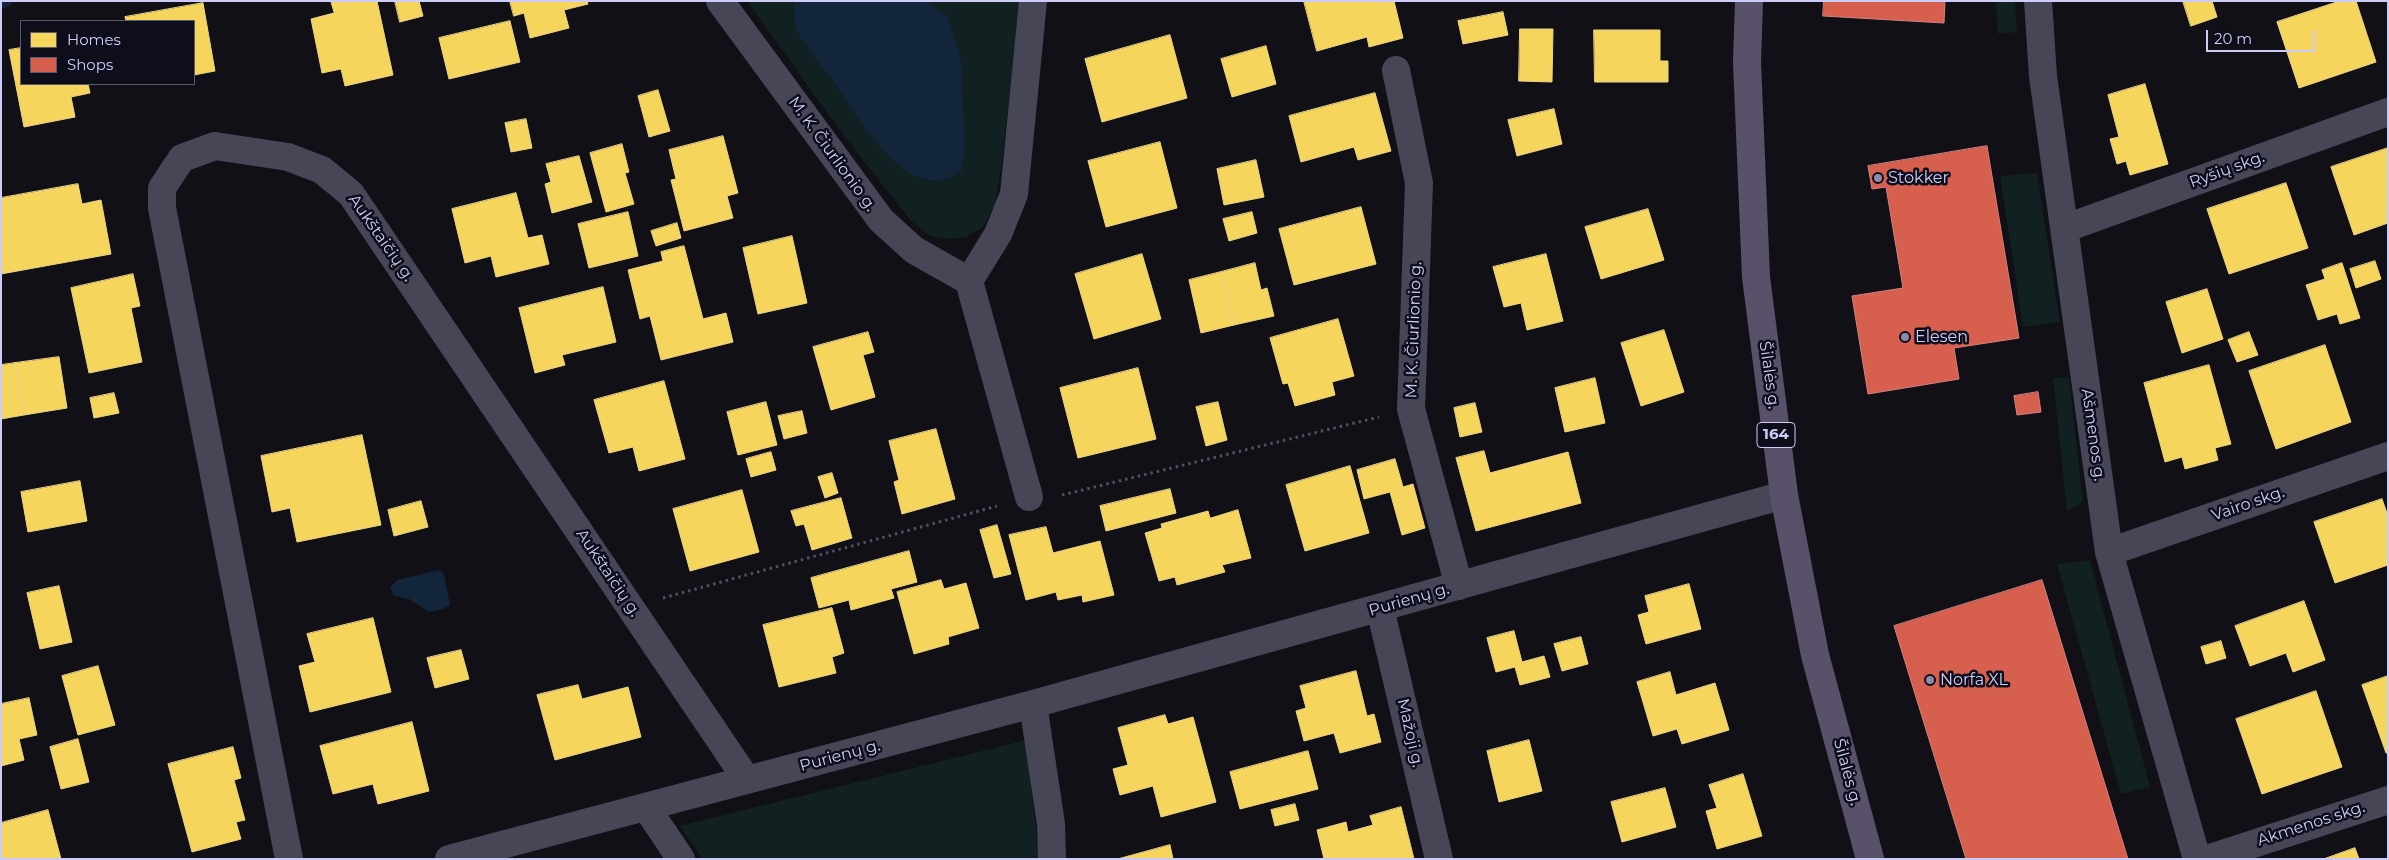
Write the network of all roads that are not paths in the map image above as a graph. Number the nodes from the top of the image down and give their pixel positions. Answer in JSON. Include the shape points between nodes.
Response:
{"nodes":[{"id":1,"x":720,"y":1,"type":"edge"},
{"id":2,"x":1033,"y":1,"type":"edge"},
{"id":3,"x":1749,"y":1,"type":"edge"},
{"id":4,"x":2038,"y":1,"type":"edge"},
{"id":5,"x":1396,"y":70,"type":"dead end"},
{"id":6,"x":2388,"y":112,"type":"edge"},
{"id":7,"x":2066,"y":228,"type":"junction"},
{"id":8,"x":969,"y":281,"type":"junction"},
{"id":9,"x":2388,"y":456,"type":"edge"},
{"id":10,"x":1784,"y":495,"type":"junction"},
{"id":11,"x":1029,"y":497,"type":"dead end"},
{"id":12,"x":2109,"y":552,"type":"junction"},
{"id":13,"x":1459,"y":586,"type":"junction"},
{"id":14,"x":1380,"y":608,"type":"junction"},
{"id":15,"x":1033,"y":704,"type":"junction"},
{"id":16,"x":748,"y":780,"type":"junction"},
{"id":17,"x":2388,"y":800,"type":"edge"},
{"id":18,"x":646,"y":807,"type":"junction"},
{"id":19,"x":289,"y":859,"type":"edge"},
{"id":20,"x":449,"y":859,"type":"edge"},
{"id":21,"x":681,"y":859,"type":"edge"},
{"id":22,"x":1052,"y":859,"type":"edge"},
{"id":23,"x":1439,"y":859,"type":"edge"},
{"id":24,"x":1870,"y":859,"type":"edge"},
{"id":25,"x":2197,"y":859,"type":"edge"},
{"id":26,"x":2207,"y":859,"type":"edge"}],
"edges":[{"from":1,"to":8,"type":"street","name":"M. K. Čiurlionio g.","via":[[881,220],[914,250]]},
{"from":2,"to":8,"type":"street","via":[[1014,194],[998,234]]},
{"from":3,"to":10,"type":"main road","name":"Šilalės g.","number":"164","via":[[1747,62],[1756,277]]},
{"from":4,"to":7,"type":"street","name":"Ašmenos g.","via":[[2043,76]]},
{"from":5,"to":13,"type":"street","name":"M. K. Čiurlionio g.","via":[[1419,183],[1411,410]]},
{"from":6,"to":7,"type":"street","name":"Ryšių skg."},
{"from":7,"to":12,"type":"street","name":"Ašmenos g."},
{"from":8,"to":11,"type":"street"},
{"from":9,"to":12,"type":"street","name":"Vairo skg."},
{"from":10,"to":13,"type":"street","name":"Purienų g."},
{"from":10,"to":24,"type":"main road","name":"Šilalės g.","number":"164","via":[[1815,655]]},
{"from":12,"to":25,"type":"street","name":"Ašmenos g."},
{"from":13,"to":14,"type":"street","name":"Purienų g."},
{"from":14,"to":15,"type":"street","name":"Purienų g."},
{"from":14,"to":23,"type":"street","name":"Mažoji g."},
{"from":15,"to":16,"type":"street","name":"Purienų g."},
{"from":15,"to":22,"type":"street"},
{"from":16,"to":18,"type":"street","name":"Purienų g."},
{"from":16,"to":19,"type":"street","name":"Aukštaičių g.","via":[[351,194],[322,170],[288,157],[215,146],[182,158],[162,188],[162,208]]},
{"from":17,"to":26,"type":"street","name":"Akmenos skg."},
{"from":18,"to":20,"type":"street","name":"Purienų g."},
{"from":18,"to":21,"type":"street"}]}
